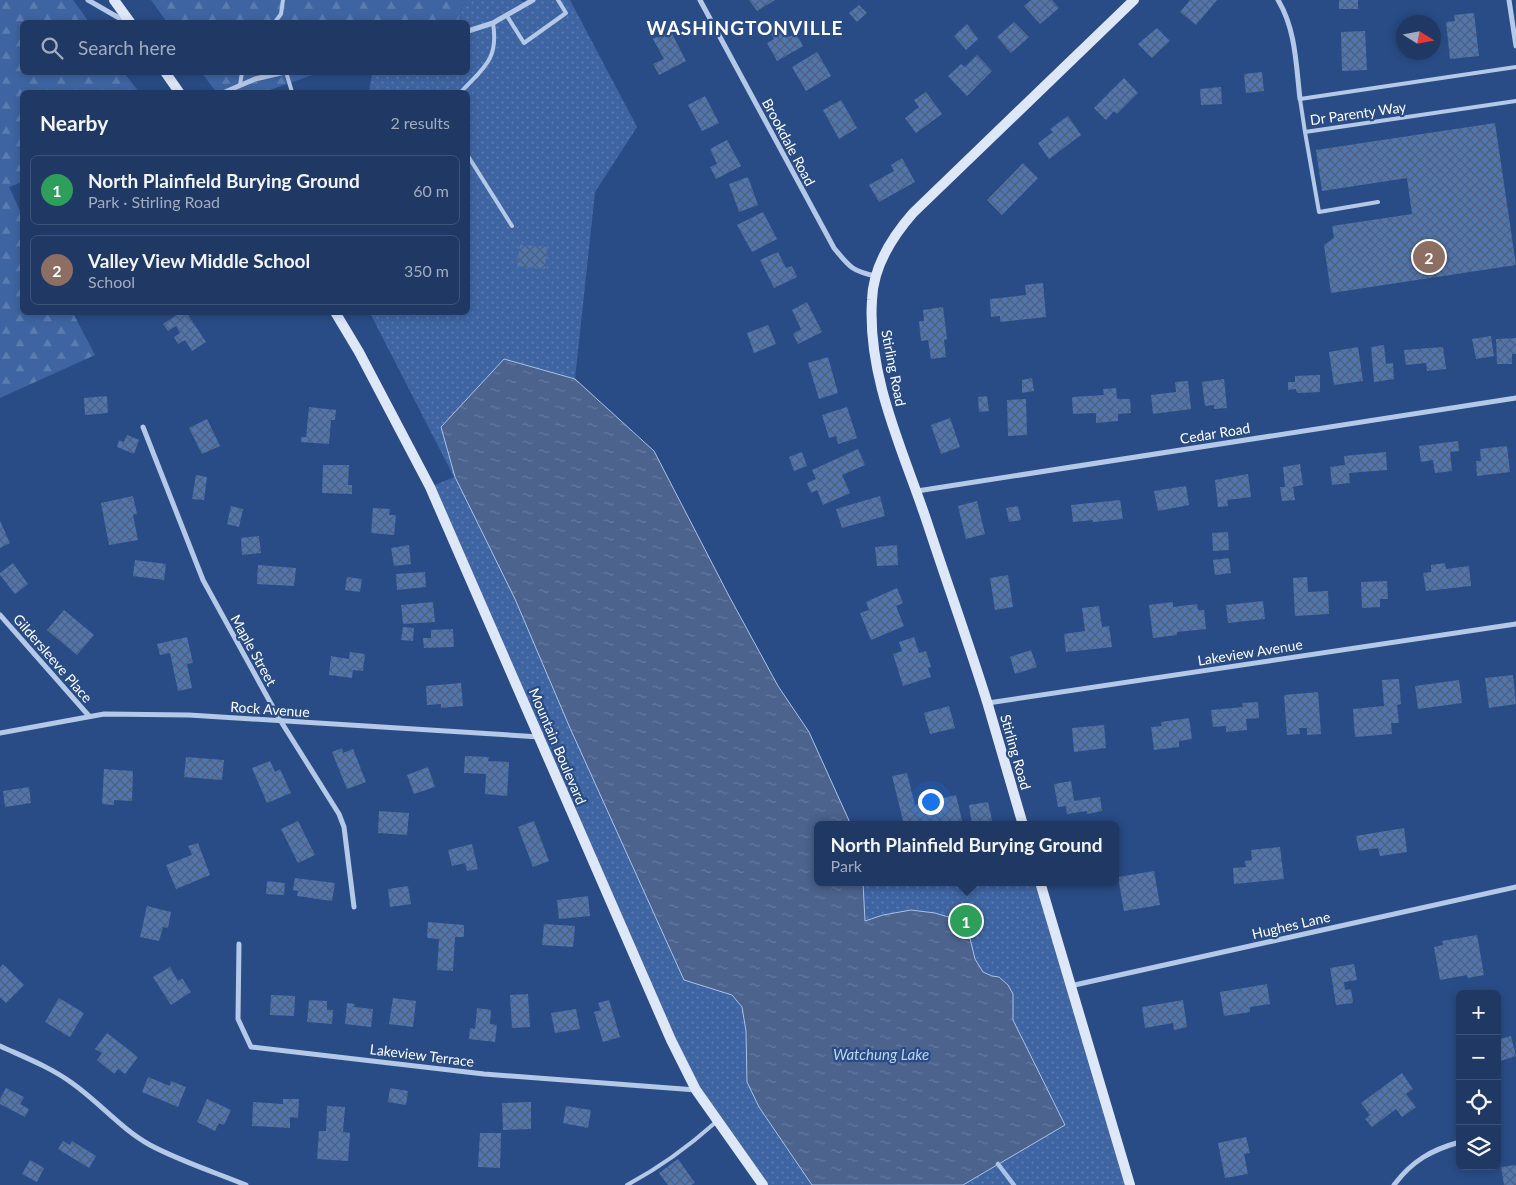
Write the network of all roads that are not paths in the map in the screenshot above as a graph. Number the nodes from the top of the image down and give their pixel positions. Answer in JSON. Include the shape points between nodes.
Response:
{"nodes":[{"id":1,"x":88,"y":0,"type":"edge"},
{"id":2,"x":114,"y":0,"type":"edge"},
{"id":3,"x":283,"y":0,"type":"edge"},
{"id":4,"x":533,"y":0,"type":"edge"},
{"id":5,"x":558,"y":0,"type":"edge"},
{"id":6,"x":700,"y":0,"type":"edge"},
{"id":7,"x":1134,"y":0,"type":"edge"},
{"id":8,"x":1278,"y":0,"type":"edge"},
{"id":9,"x":1509,"y":0,"type":"edge"},
{"id":10,"x":507,"y":16,"type":"junction"},
{"id":11,"x":124,"y":20,"type":"edge"},
{"id":12,"x":127,"y":20,"type":"edge"},
{"id":13,"x":276,"y":20,"type":"edge"},
{"id":14,"x":493,"y":23,"type":"junction"},
{"id":15,"x":470,"y":30,"type":"edge"},
{"id":16,"x":1516,"y":46,"type":"edge"},
{"id":17,"x":1516,"y":67,"type":"edge"},
{"id":18,"x":167,"y":75,"type":"edge"},
{"id":19,"x":242,"y":75,"type":"edge"},
{"id":20,"x":273,"y":75,"type":"edge"},
{"id":21,"x":287,"y":75,"type":"edge"},
{"id":22,"x":240,"y":85,"type":"junction"},
{"id":23,"x":177,"y":90,"type":"edge"},
{"id":24,"x":229,"y":90,"type":"edge"},
{"id":25,"x":291,"y":90,"type":"edge"},
{"id":26,"x":463,"y":90,"type":"edge"},
{"id":27,"x":1300,"y":99,"type":"junction"},
{"id":28,"x":1516,"y":101,"type":"edge"},
{"id":29,"x":1305,"y":132,"type":"junction"},
{"id":30,"x":470,"y":159,"type":"edge"},
{"id":31,"x":1378,"y":202,"type":"dead end"},
{"id":32,"x":512,"y":226,"type":"dead end"},
{"id":33,"x":876,"y":276,"type":"junction"},
{"id":34,"x":337,"y":315,"type":"edge"},
{"id":35,"x":1516,"y":398,"type":"edge"},
{"id":36,"x":143,"y":427,"type":"dead end"},
{"id":37,"x":916,"y":491,"type":"junction"},
{"id":38,"x":0,"y":615,"type":"edge"},
{"id":39,"x":1516,"y":624,"type":"edge"},
{"id":40,"x":987,"y":703,"type":"junction"},
{"id":41,"x":89,"y":716,"type":"junction"},
{"id":42,"x":280,"y":720,"type":"junction"},
{"id":43,"x":0,"y":733,"type":"edge"},
{"id":44,"x":540,"y":738,"type":"junction"},
{"id":45,"x":1022,"y":821,"type":"edge"},
{"id":46,"x":1041,"y":886,"type":"edge"},
{"id":47,"x":1516,"y":886,"type":"edge"},
{"id":48,"x":354,"y":907,"type":"dead end"},
{"id":49,"x":239,"y":944,"type":"dead end"},
{"id":50,"x":1070,"y":986,"type":"junction"},
{"id":51,"x":0,"y":1046,"type":"edge"},
{"id":52,"x":696,"y":1090,"type":"junction"},
{"id":53,"x":718,"y":1121,"type":"junction"},
{"id":54,"x":1456,"y":1144,"type":"edge"},
{"id":55,"x":246,"y":1185,"type":"edge"},
{"id":56,"x":627,"y":1185,"type":"edge"},
{"id":57,"x":763,"y":1185,"type":"edge"},
{"id":58,"x":1130,"y":1185,"type":"edge"},
{"id":59,"x":1394,"y":1185,"type":"edge"}],
"edges":[{"from":1,"to":11,"type":"street"},
{"from":2,"to":12,"type":"street"},
{"from":3,"to":13,"type":"lane"},
{"from":4,"to":10,"type":"street"},
{"from":5,"to":10,"type":"lane","via":[[566,13],[524,43]]},
{"from":6,"to":33,"type":"street","name":"Brookdale Road","via":[[834,248],[852,269]]},
{"from":7,"to":33,"type":"street","name":"Stirling Road","via":[[913,212],[888,244]]},
{"from":8,"to":27,"type":"street","via":[[1292,35]]},
{"from":9,"to":16,"type":"street"},
{"from":10,"to":14,"type":"street"},
{"from":14,"to":15,"type":"street"},
{"from":14,"to":26,"type":"lane","via":[[493,53]]},
{"from":17,"to":27,"type":"lane","name":"Dr Parenty Way"},
{"from":18,"to":23,"type":"street"},
{"from":19,"to":22,"type":"lane"},
{"from":20,"to":22,"type":"street"},
{"from":21,"to":25,"type":"lane"},
{"from":22,"to":24,"type":"street"},
{"from":27,"to":29,"type":"lane","name":"Dr Parenty Way"},
{"from":28,"to":29,"type":"lane","name":"Dr Parenty Way"},
{"from":29,"to":31,"type":"lane","via":[[1319,212]]},
{"from":30,"to":32,"type":"lane"},
{"from":33,"to":37,"type":"street","name":"Stirling Road","via":[[872,297],[873,348],[888,412]]},
{"from":34,"to":44,"type":"street","name":"Mountain Boulevard","via":[[430,486]]},
{"from":35,"to":37,"type":"street","name":"Cedar Road"},
{"from":36,"to":42,"type":"street","name":"Maple Street","via":[[203,580]]},
{"from":37,"to":40,"type":"street","name":"Stirling Road"},
{"from":38,"to":41,"type":"street","name":"Gildersleeve Place"},
{"from":39,"to":40,"type":"street","name":"Lakeview Avenue"},
{"from":40,"to":45,"type":"street","name":"Stirling Road"},
{"from":41,"to":42,"type":"street","name":"Rock Avenue","via":[[189,715]]},
{"from":41,"to":43,"type":"street","name":"Rock Avenue"},
{"from":42,"to":44,"type":"street","name":"Rock Avenue"},
{"from":42,"to":48,"type":"street","name":"Maple Street","via":[[339,814],[344,827]]},
{"from":44,"to":52,"type":"street","name":"Mountain Boulevard","via":[[671,1040]]},
{"from":46,"to":50,"type":"street"},
{"from":47,"to":50,"type":"street","name":"Hughes Lane"},
{"from":49,"to":52,"type":"street","name":"Lakeview Terrace","via":[[238,1019],[251,1047],[484,1074]]},
{"from":50,"to":58,"type":"street"},
{"from":51,"to":55,"type":"street","via":[[72,1082],[150,1145]]},
{"from":52,"to":53,"type":"street","name":"Mountain Boulevard"},
{"from":53,"to":56,"type":"lane","via":[[700,1137]]},
{"from":53,"to":57,"type":"street","name":"Mountain Boulevard"},
{"from":54,"to":59,"type":"street","via":[[1421,1157]]}]}
